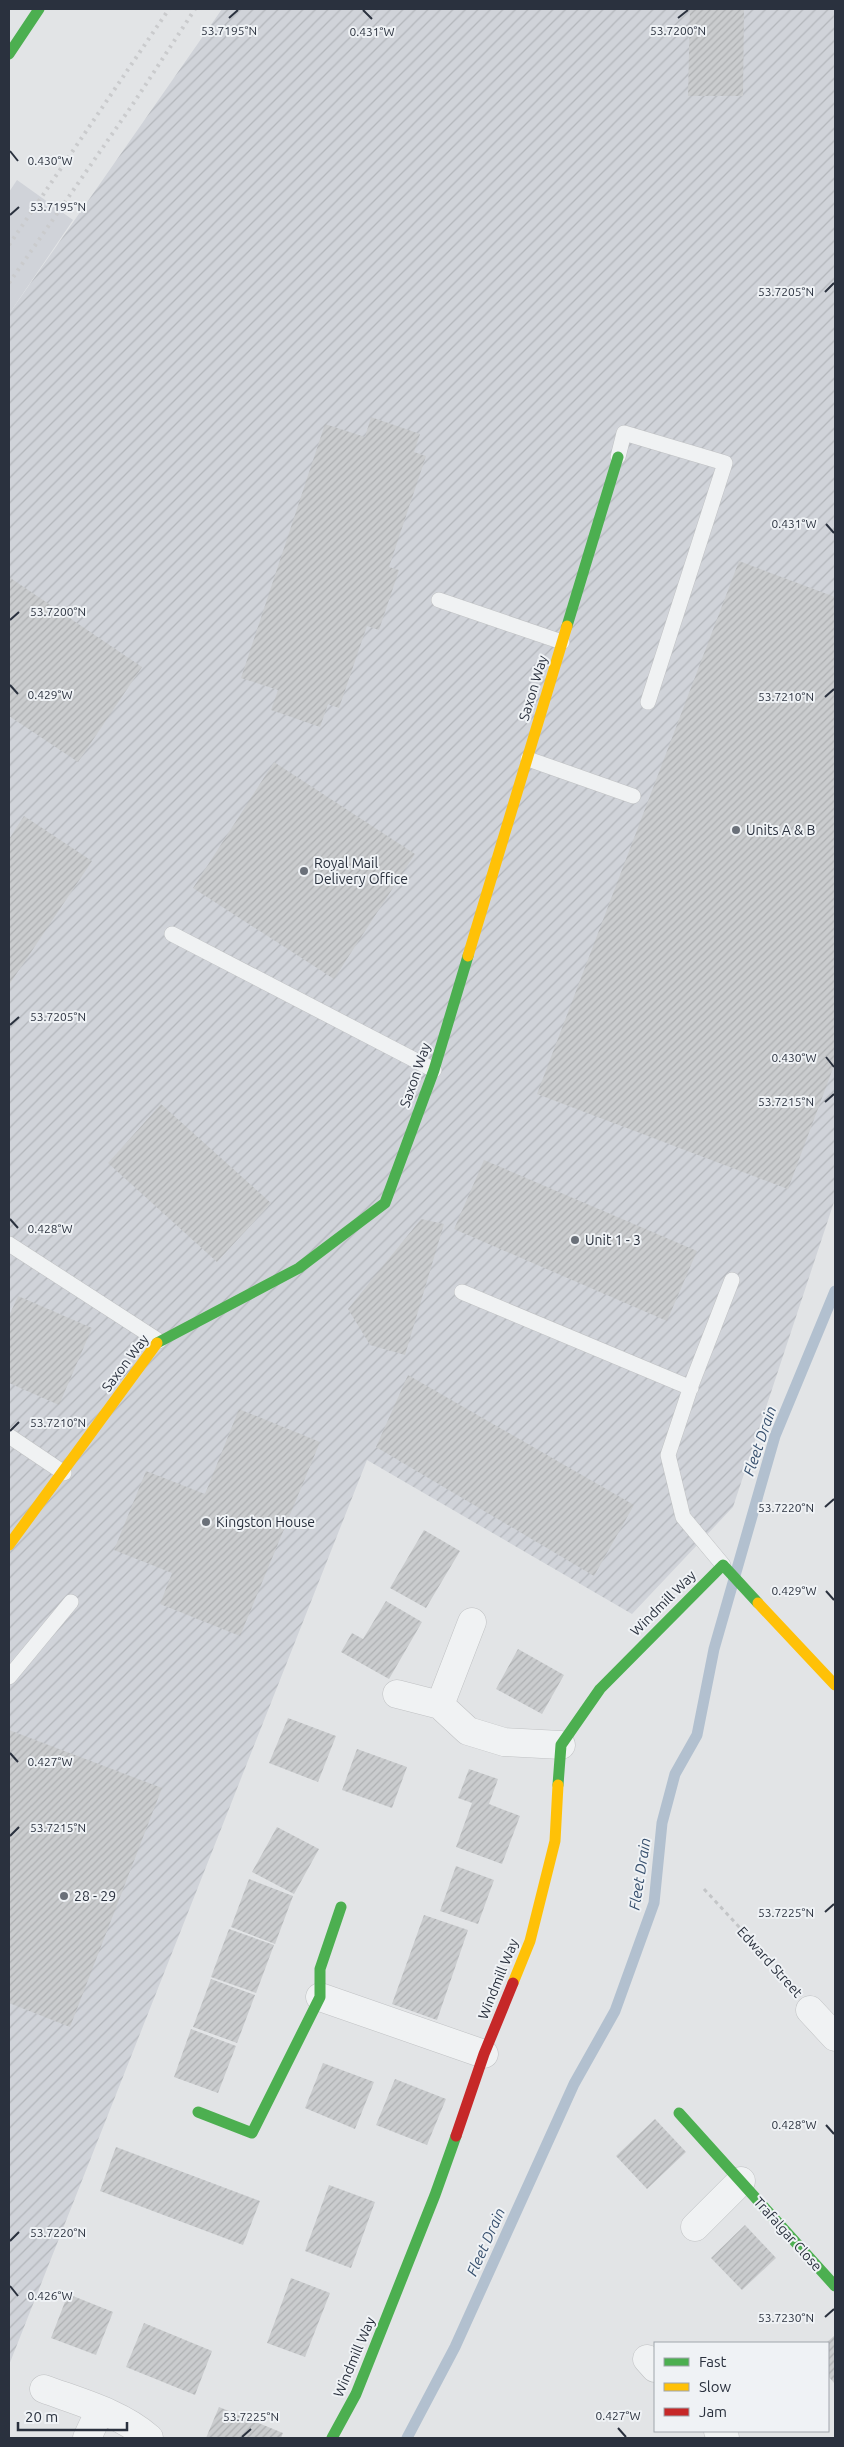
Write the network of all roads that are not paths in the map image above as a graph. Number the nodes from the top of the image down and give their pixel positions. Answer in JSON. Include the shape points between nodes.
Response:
{"nodes":[{"id":1,"x":39,"y":9,"type":"edge"},
{"id":2,"x":9,"y":54,"type":"edge"},
{"id":3,"x":618,"y":457,"type":"joint"},
{"id":4,"x":439,"y":600,"type":"dead end"},
{"id":5,"x":562,"y":642,"type":"junction"},
{"id":6,"x":648,"y":702,"type":"dead end"},
{"id":7,"x":528,"y":758,"type":"junction"},
{"id":8,"x":633,"y":796,"type":"dead end"},
{"id":9,"x":172,"y":934,"type":"dead end"},
{"id":10,"x":434,"y":1070,"type":"junction"},
{"id":11,"x":9,"y":1244,"type":"edge"},
{"id":12,"x":732,"y":1280,"type":"dead end"},
{"id":13,"x":462,"y":1292,"type":"dead end"},
{"id":14,"x":159,"y":1341,"type":"junction"},
{"id":15,"x":691,"y":1388,"type":"junction"},
{"id":16,"x":9,"y":1436,"type":"edge"},
{"id":17,"x":64,"y":1473,"type":"junction"},
{"id":18,"x":9,"y":1545,"type":"edge"},
{"id":19,"x":723,"y":1565,"type":"junction"},
{"id":20,"x":71,"y":1602,"type":"dead end"},
{"id":21,"x":472,"y":1622,"type":"dead end"},
{"id":22,"x":9,"y":1677,"type":"edge"},
{"id":23,"x":835,"y":1685,"type":"edge"},
{"id":24,"x":397,"y":1694,"type":"dead end"},
{"id":25,"x":440,"y":1705,"type":"junction"},
{"id":26,"x":561,"y":1745,"type":"junction"},
{"id":27,"x":341,"y":1907,"type":"dead end"},
{"id":28,"x":320,"y":1996,"type":"junction"},
{"id":29,"x":810,"y":2010,"type":"road end"},
{"id":30,"x":835,"y":2036,"type":"edge"},
{"id":31,"x":484,"y":2054,"type":"junction"},
{"id":32,"x":198,"y":2112,"type":"dead end"},
{"id":33,"x":679,"y":2113,"type":"dead end"},
{"id":34,"x":741,"y":2181,"type":"junction"},
{"id":35,"x":695,"y":2227,"type":"dead end"},
{"id":36,"x":835,"y":2286,"type":"edge"},
{"id":37,"x":44,"y":2389,"type":"dead end"},
{"id":38,"x":100,"y":2410,"type":"junction"},
{"id":39,"x":87,"y":2438,"type":"edge"},
{"id":40,"x":149,"y":2438,"type":"edge"},
{"id":41,"x":332,"y":2438,"type":"edge"}],
"edges":[{"from":1,"to":2,"type":"main road"},
{"from":3,"to":5,"type":"main road","name":"Saxon Way"},
{"from":3,"to":6,"type":"lane","via":[[624,433],[725,463]]},
{"from":4,"to":5,"type":"lane"},
{"from":5,"to":7,"type":"main road","name":"Saxon Way"},
{"from":7,"to":8,"type":"lane"},
{"from":7,"to":10,"type":"main road","name":"Saxon Way"},
{"from":9,"to":10,"type":"lane"},
{"from":10,"to":14,"type":"main road","name":"Saxon Way","via":[[385,1203],[299,1268]]},
{"from":11,"to":14,"type":"lane"},
{"from":12,"to":15,"type":"lane"},
{"from":13,"to":15,"type":"lane"},
{"from":14,"to":17,"type":"main road","name":"Saxon Way"},
{"from":15,"to":19,"type":"lane","via":[[668,1455],[682,1517]]},
{"from":16,"to":17,"type":"lane"},
{"from":17,"to":18,"type":"main road","name":"Saxon Way"},
{"from":19,"to":23,"type":"main road"},
{"from":19,"to":26,"type":"main road","name":"Windmill Way","via":[[600,1689]]},
{"from":20,"to":22,"type":"lane"},
{"from":21,"to":25,"type":"street"},
{"from":24,"to":25,"type":"street"},
{"from":25,"to":26,"type":"street","via":[[468,1730],[504,1742]]},
{"from":26,"to":31,"type":"main road","name":"Windmill Way","via":[[555,1841],[530,1941]]},
{"from":27,"to":28,"type":"main road","via":[[320,1969]]},
{"from":28,"to":31,"type":"street"},
{"from":28,"to":32,"type":"main road","via":[[252,2133]]},
{"from":29,"to":30,"type":"street","name":"Edward Street"},
{"from":31,"to":41,"type":"main road","name":"Windmill Way","via":[[435,2196],[356,2394]]},
{"from":33,"to":34,"type":"main road","name":"Trafalgar Close"},
{"from":34,"to":35,"type":"street"},
{"from":34,"to":36,"type":"main road","name":"Trafalgar Close"},
{"from":37,"to":38,"type":"street"},
{"from":38,"to":39,"type":"street"},
{"from":38,"to":40,"type":"street","via":[[138,2428]]}]}
